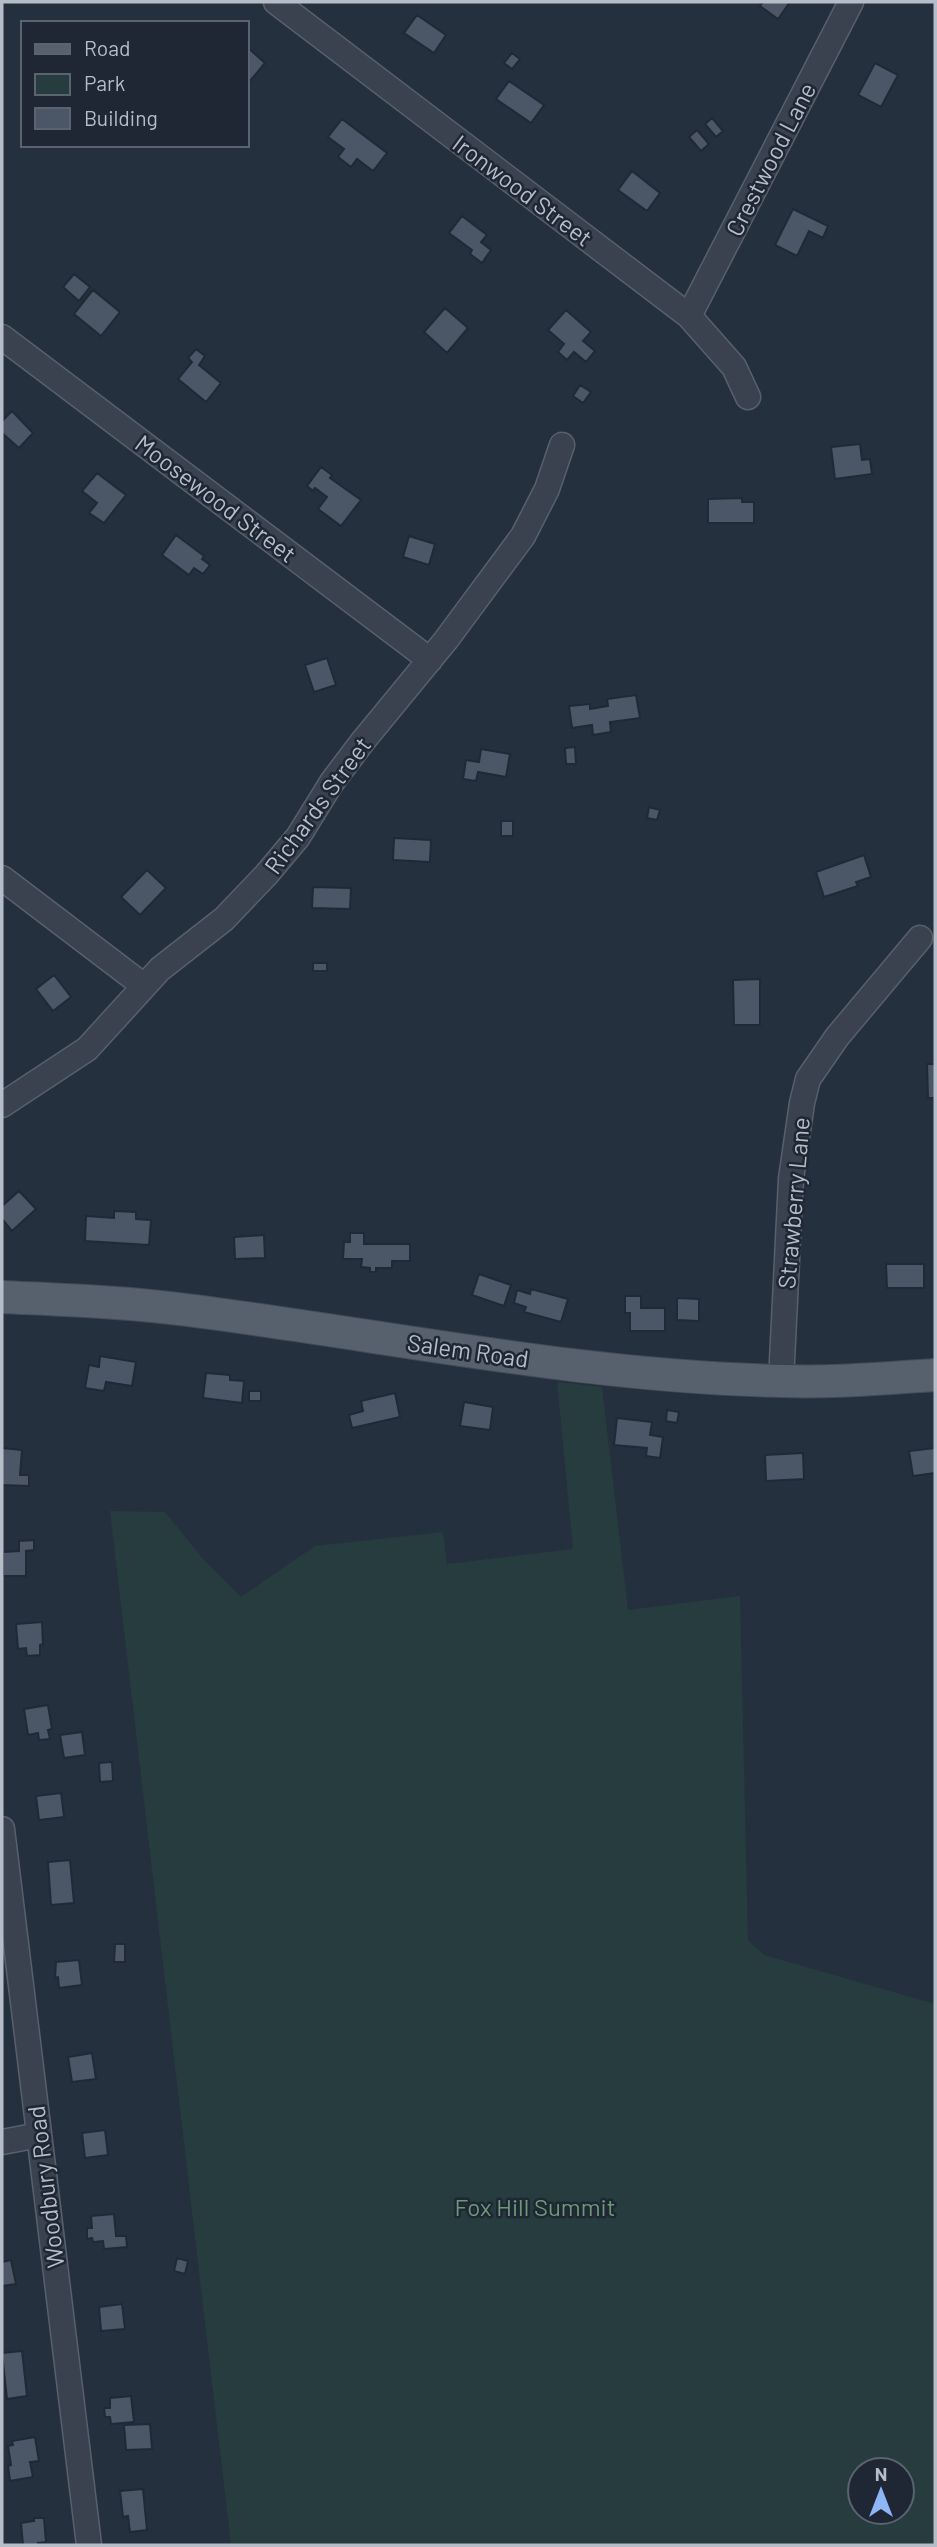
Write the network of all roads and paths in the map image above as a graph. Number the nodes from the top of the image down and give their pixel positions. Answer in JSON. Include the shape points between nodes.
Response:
{"nodes":[{"id":1,"x":276,"y":2,"type":"edge"},
{"id":2,"x":850,"y":2,"type":"edge"},
{"id":3,"x":689,"y":316,"type":"junction"},
{"id":4,"x":2,"y":337,"type":"edge"},
{"id":5,"x":748,"y":397,"type":"dead end"},
{"id":6,"x":562,"y":445,"type":"dead end"},
{"id":7,"x":430,"y":660,"type":"junction"},
{"id":8,"x":2,"y":878,"type":"edge"},
{"id":9,"x":920,"y":938,"type":"dead end"},
{"id":10,"x":144,"y":986,"type":"junction"},
{"id":11,"x":2,"y":1105,"type":"edge"},
{"id":12,"x":2,"y":1297,"type":"edge"},
{"id":13,"x":935,"y":1375,"type":"edge"},
{"id":14,"x":781,"y":1381,"type":"junction"},
{"id":15,"x":2,"y":1829,"type":"edge"},
{"id":16,"x":39,"y":2135,"type":"junction"},
{"id":17,"x":2,"y":2142,"type":"edge"},
{"id":18,"x":89,"y":2545,"type":"edge"}],
"edges":[{"from":1,"to":3,"type":"street","name":"Ironwood Street"},
{"from":2,"to":3,"type":"street","name":"Crestwood Lane"},
{"from":3,"to":5,"type":"street","name":"Ironwood Street","via":[[734,368]]},
{"from":4,"to":7,"type":"street","name":"Moosewood Street"},
{"from":6,"to":7,"type":"street","name":"Richards Street","via":[[547,489],[523,536]]},
{"from":7,"to":10,"type":"street","name":"Richards Street","via":[[363,741],[298,837],[266,875],[224,919]]},
{"from":8,"to":10,"type":"street"},
{"from":9,"to":14,"type":"street","name":"Strawberry Lane","via":[[808,1079],[791,1178]]},
{"from":10,"to":11,"type":"street","name":"Richards Street","via":[[87,1049]]},
{"from":12,"to":14,"type":"main road","name":"Salem Road","via":[[184,1309],[533,1360]]},
{"from":13,"to":14,"type":"main road","name":"Salem Road"},
{"from":15,"to":16,"type":"street","name":"Woodbury Road"},
{"from":16,"to":17,"type":"street"},
{"from":16,"to":18,"type":"street","name":"Woodbury Road"}]}
